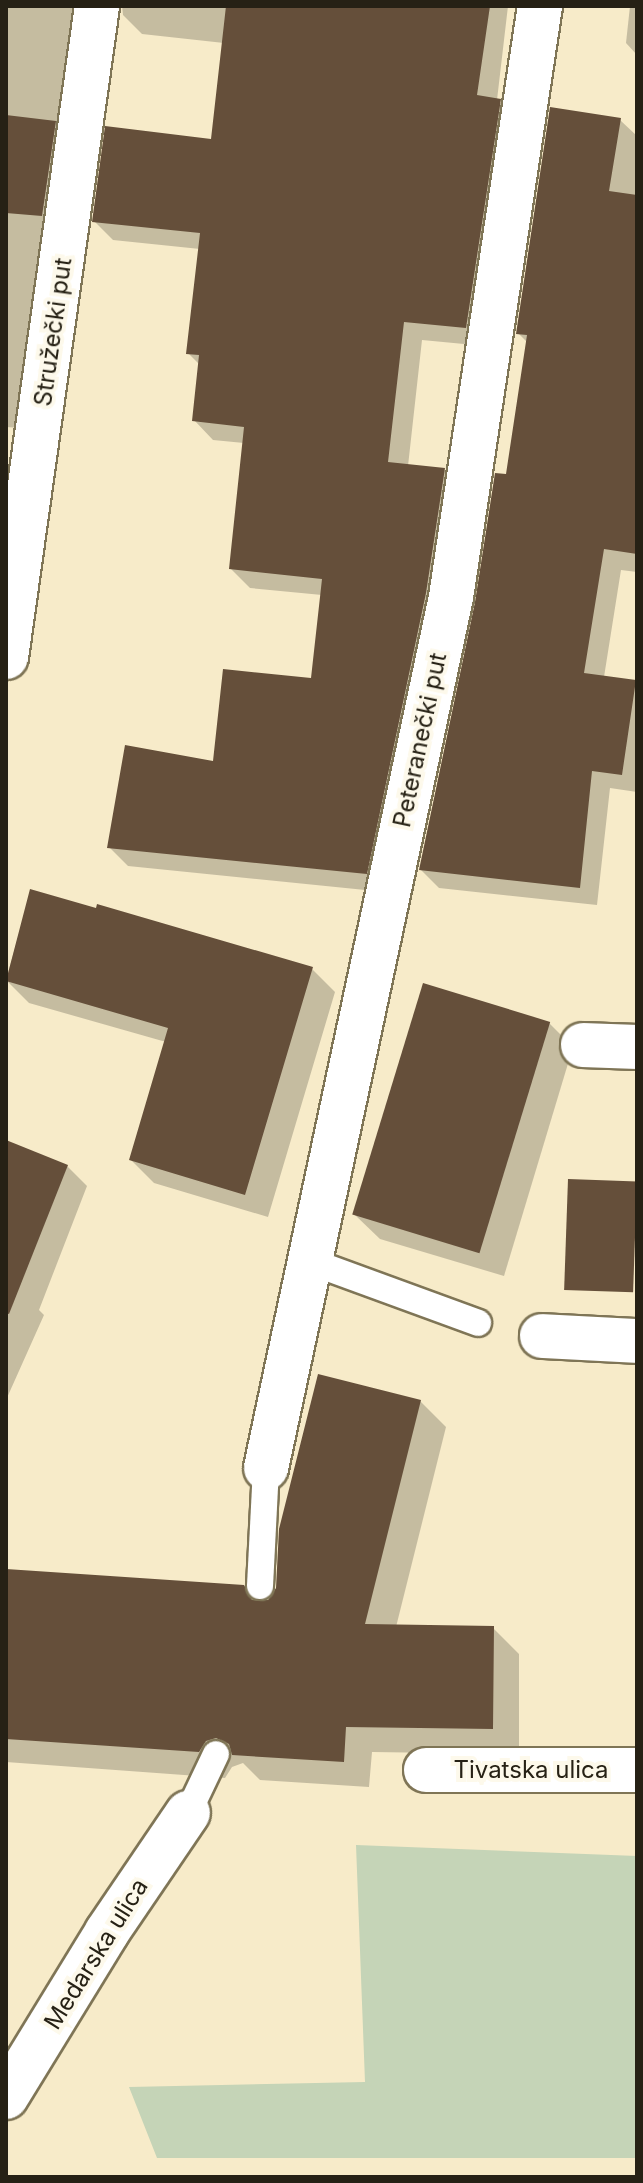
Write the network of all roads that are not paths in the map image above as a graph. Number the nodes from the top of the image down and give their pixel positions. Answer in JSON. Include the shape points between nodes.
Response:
{"nodes":[{"id":1,"x":97,"y":6,"type":"edge"},
{"id":2,"x":540,"y":6,"type":"edge"},
{"id":3,"x":6,"y":657,"type":"edge"},
{"id":4,"x":583,"y":1045,"type":"dead end"},
{"id":5,"x":637,"y":1047,"type":"edge"},
{"id":6,"x":309,"y":1261,"type":"junction"},
{"id":7,"x":478,"y":1323,"type":"dead end"},
{"id":8,"x":542,"y":1336,"type":"dead end"},
{"id":9,"x":637,"y":1341,"type":"edge"},
{"id":10,"x":266,"y":1468,"type":"joint"},
{"id":11,"x":260,"y":1586,"type":"dead end"},
{"id":12,"x":216,"y":1754,"type":"dead end"},
{"id":13,"x":426,"y":1770,"type":"dead end"},
{"id":14,"x":637,"y":1770,"type":"edge"},
{"id":15,"x":188,"y":1813,"type":"joint"},
{"id":16,"x":6,"y":2097,"type":"edge"}],
"edges":[{"from":1,"to":3,"type":"street","name":"Stružečki put"},
{"from":2,"to":6,"type":"street","name":"Peteranečki put","via":[[451,597]]},
{"from":4,"to":5,"type":"street"},
{"from":6,"to":7,"type":"lane"},
{"from":6,"to":10,"type":"street","name":"Peteranečki put"},
{"from":8,"to":9,"type":"street"},
{"from":10,"to":11,"type":"lane"},
{"from":12,"to":15,"type":"lane"},
{"from":13,"to":14,"type":"street","name":"Tivatska ulica"},
{"from":15,"to":16,"type":"street","name":"Medarska ulica"}]}
